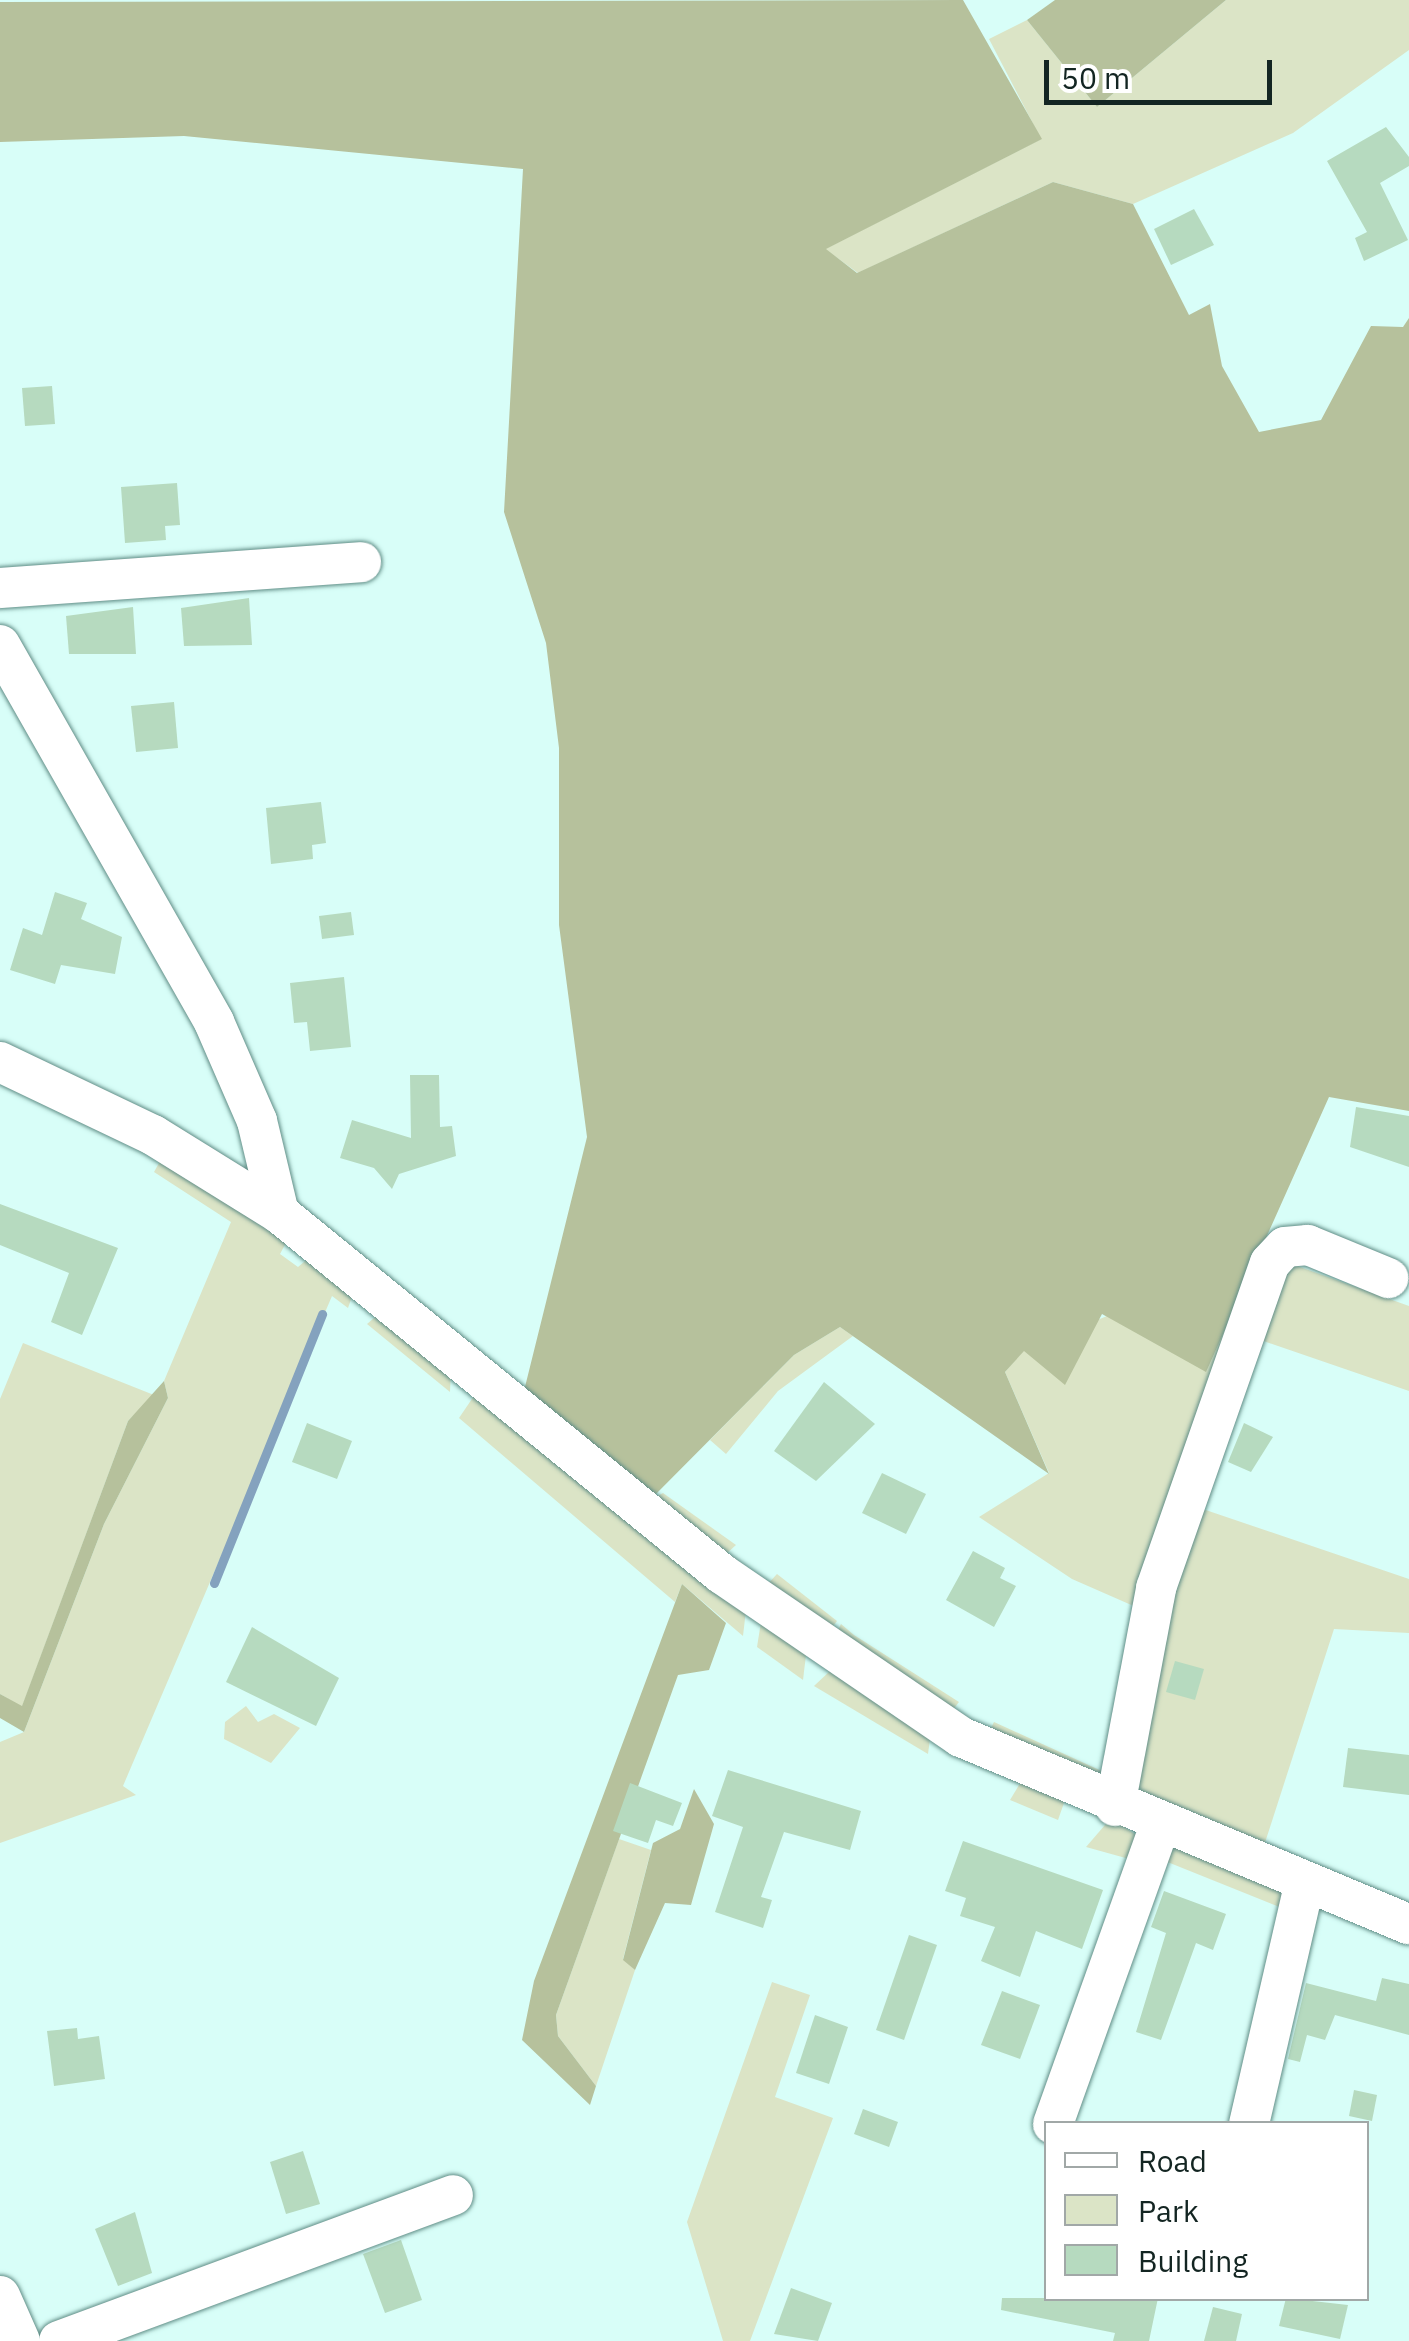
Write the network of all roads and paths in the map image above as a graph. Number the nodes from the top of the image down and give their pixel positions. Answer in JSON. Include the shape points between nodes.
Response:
{"nodes":[{"id":1,"x":361,"y":562,"type":"dead end"},
{"id":2,"x":0,"y":588,"type":"edge"},
{"id":3,"x":0,"y":644,"type":"edge"},
{"id":4,"x":0,"y":1062,"type":"edge"},
{"id":5,"x":279,"y":1213,"type":"junction"},
{"id":6,"x":1388,"y":1278,"type":"dead end"},
{"id":7,"x":1115,"y":1806,"type":"junction"},
{"id":8,"x":1160,"y":1825,"type":"junction"},
{"id":9,"x":1304,"y":1885,"type":"junction"},
{"id":10,"x":1409,"y":1924,"type":"edge"},
{"id":11,"x":1054,"y":2121,"type":"edge"},
{"id":12,"x":1250,"y":2121,"type":"edge"},
{"id":13,"x":452,"y":2195,"type":"dead end"},
{"id":14,"x":0,"y":2296,"type":"edge"},
{"id":15,"x":20,"y":2341,"type":"edge"},
{"id":16,"x":58,"y":2341,"type":"edge"}],
"edges":[{"from":1,"to":2,"type":"street"},
{"from":3,"to":5,"type":"street","via":[[214,1022],[257,1121]]},
{"from":4,"to":5,"type":"street","via":[[153,1135]]},
{"from":5,"to":7,"type":"street","via":[[824,1650],[962,1737]]},
{"from":6,"to":7,"type":"street","via":[[1308,1246],[1285,1248],[1270,1263],[1156,1588]]},
{"from":7,"to":8,"type":"street"},
{"from":8,"to":9,"type":"street"},
{"from":8,"to":11,"type":"street"},
{"from":9,"to":10,"type":"street"},
{"from":9,"to":12,"type":"street"},
{"from":13,"to":16,"type":"street"},
{"from":14,"to":15,"type":"street"}]}
